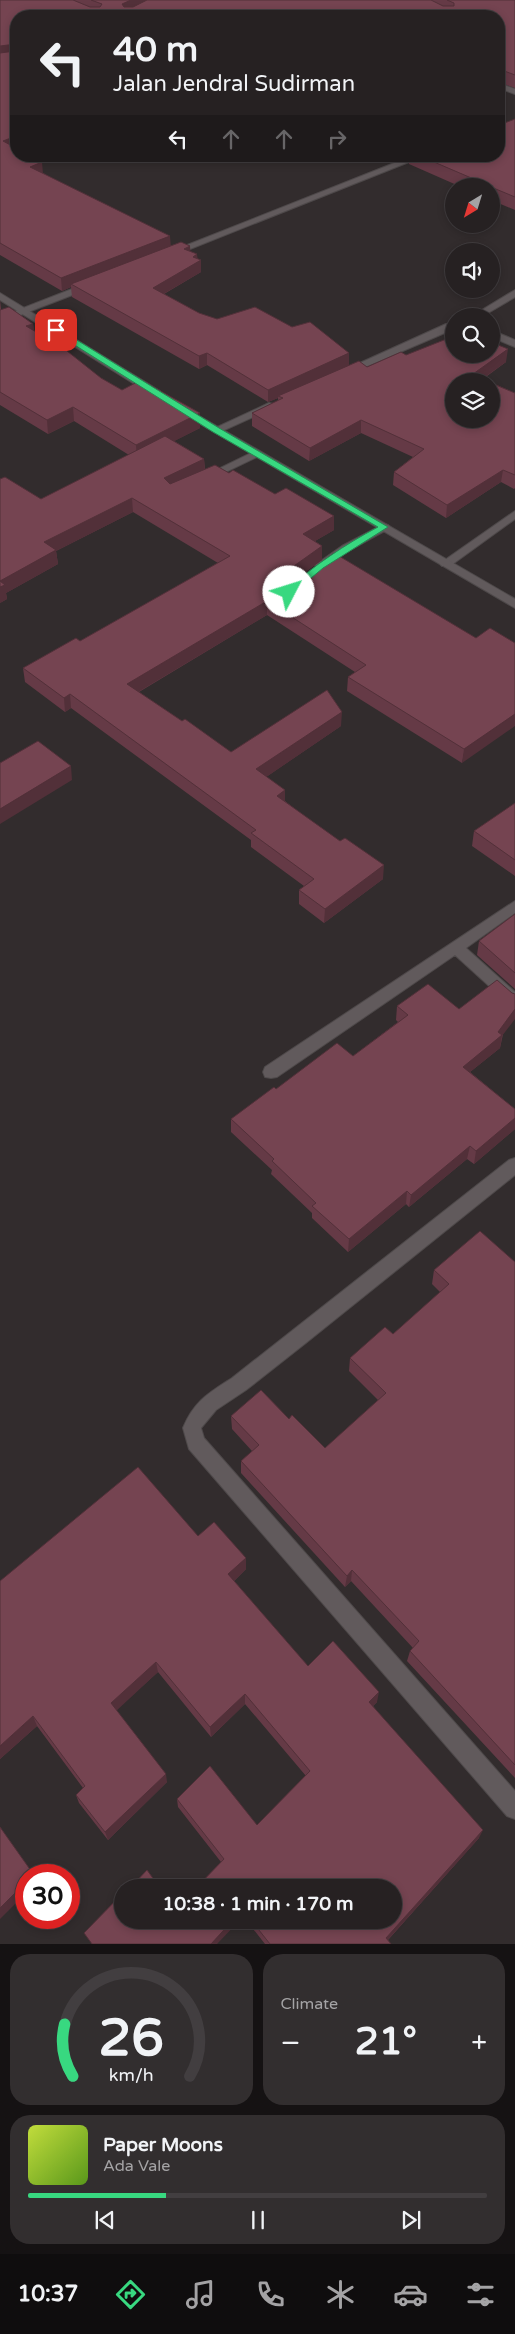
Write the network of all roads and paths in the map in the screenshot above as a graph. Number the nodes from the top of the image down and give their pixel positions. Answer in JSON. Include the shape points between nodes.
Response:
{"nodes":[{"id":1,"x":405,"y":162,"type":"edge"},
{"id":2,"x":161,"y":257,"type":"edge"},
{"id":3,"x":97,"y":282,"type":"edge"},
{"id":4,"x":515,"y":293,"type":"edge"},
{"id":5,"x":0,"y":296,"type":"edge"},
{"id":6,"x":490,"y":308,"type":"edge"},
{"id":7,"x":24,"y":311,"type":"junction"},
{"id":8,"x":0,"y":320,"type":"edge"},
{"id":9,"x":445,"y":328,"type":"edge"},
{"id":10,"x":500,"y":337,"type":"edge"},
{"id":11,"x":515,"y":344,"type":"edge"},
{"id":12,"x":333,"y":378,"type":"edge"},
{"id":13,"x":279,"y":402,"type":"edge"},
{"id":14,"x":216,"y":430,"type":"junction"},
{"id":15,"x":256,"y":453,"type":"junction"},
{"id":16,"x":197,"y":481,"type":"edge"},
{"id":17,"x":515,"y":514,"type":"edge"},
{"id":18,"x":384,"y":527,"type":"junction"},
{"id":19,"x":446,"y":564,"type":"junction"},
{"id":20,"x":313,"y":572,"type":"edge"},
{"id":21,"x":515,"y":604,"type":"edge"},
{"id":22,"x":515,"y":906,"type":"edge"},
{"id":23,"x":456,"y":947,"type":"junction"},
{"id":24,"x":515,"y":1000,"type":"edge"},
{"id":25,"x":271,"y":1072,"type":"dead end"},
{"id":26,"x":515,"y":1165,"type":"edge"},
{"id":27,"x":515,"y":1808,"type":"edge"}],
"edges":[{"from":1,"to":2,"type":"street"},
{"from":3,"to":7,"type":"street"},
{"from":4,"to":6,"type":"street"},
{"from":5,"to":7,"type":"street"},
{"from":7,"to":8,"type":"street"},
{"from":7,"to":14,"type":"street"},
{"from":9,"to":12,"type":"street"},
{"from":10,"to":11,"type":"street"},
{"from":13,"to":14,"type":"street"},
{"from":14,"to":15,"type":"street"},
{"from":15,"to":16,"type":"street"},
{"from":15,"to":18,"type":"street"},
{"from":17,"to":19,"type":"street"},
{"from":18,"to":19,"type":"street"},
{"from":18,"to":20,"type":"street","via":[[346,548]]},
{"from":19,"to":21,"type":"street"},
{"from":22,"to":23,"type":"street"},
{"from":23,"to":24,"type":"street"},
{"from":23,"to":25,"type":"street"},
{"from":26,"to":27,"type":"street","via":[[293,1342],[209,1404],[192,1428],[196,1443]]}]}
